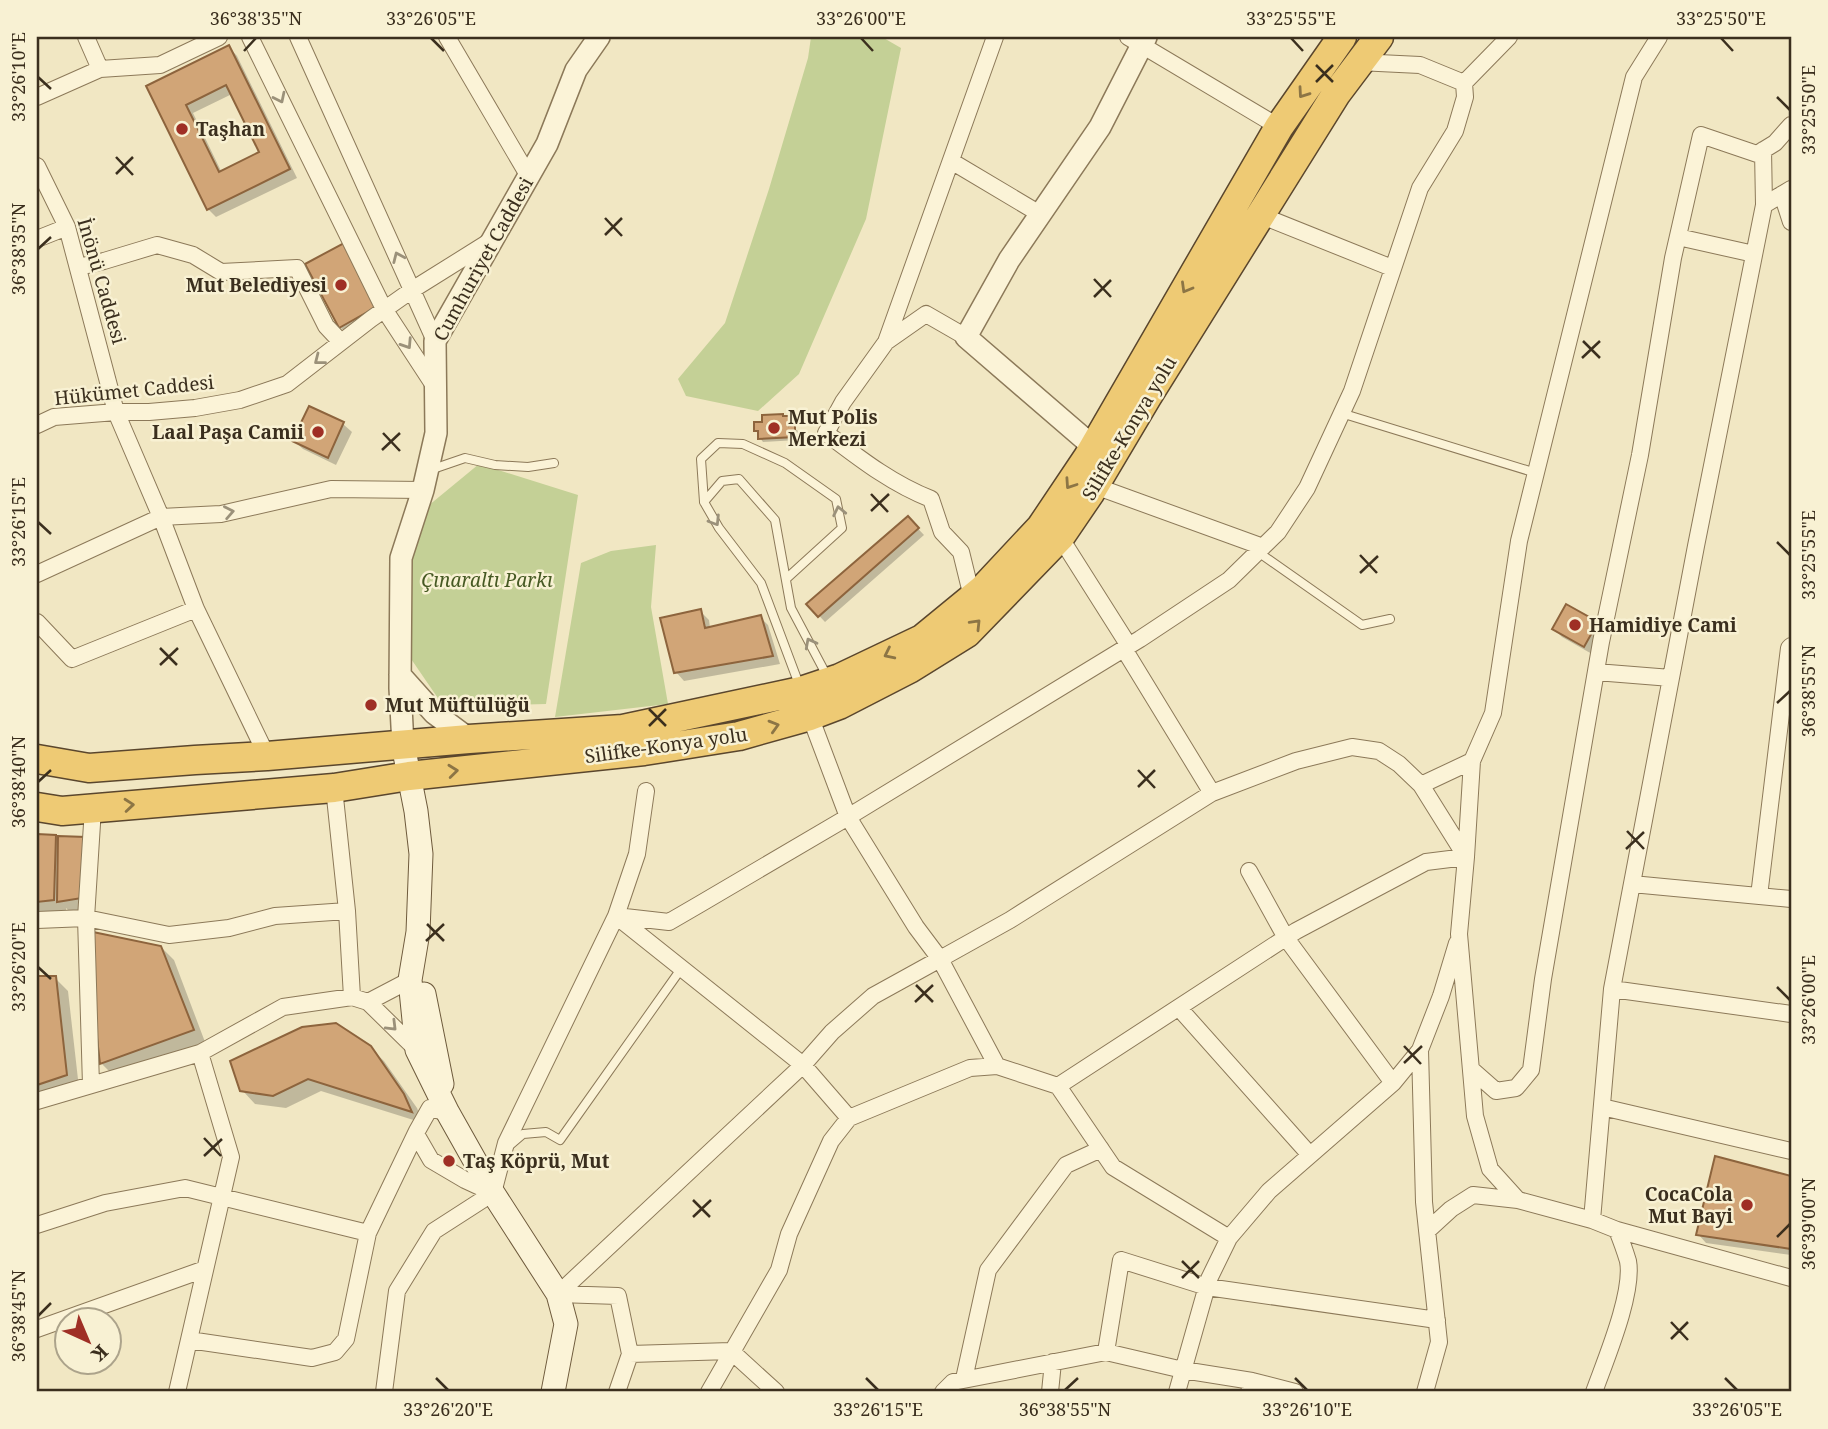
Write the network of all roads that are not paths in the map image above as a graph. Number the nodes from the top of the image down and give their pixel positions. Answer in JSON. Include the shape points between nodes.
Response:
{"nodes":[{"id":1,"x":86,"y":37,"type":"edge"},
{"id":2,"x":219,"y":37,"type":"edge"},
{"id":3,"x":250,"y":37,"type":"edge"},
{"id":4,"x":299,"y":37,"type":"edge"},
{"id":5,"x":447,"y":37,"type":"edge"},
{"id":6,"x":599,"y":37,"type":"edge"},
{"id":7,"x":995,"y":37,"type":"edge"},
{"id":8,"x":1342,"y":37,"type":"edge"},
{"id":9,"x":1379,"y":37,"type":"edge"},
{"id":10,"x":1509,"y":37,"type":"edge"},
{"id":11,"x":1658,"y":37,"type":"edge"},
{"id":12,"x":1139,"y":39,"type":"edge"},
{"id":13,"x":1359,"y":62,"type":"junction"},
{"id":14,"x":100,"y":69,"type":"junction"},
{"id":15,"x":1464,"y":83,"type":"junction"},
{"id":16,"x":37,"y":97,"type":"edge"},
{"id":17,"x":1791,"y":125,"type":"edge"},
{"id":18,"x":1279,"y":127,"type":"junction"},
{"id":19,"x":1763,"y":150,"type":"junction"},
{"id":20,"x":951,"y":161,"type":"junction"},
{"id":21,"x":37,"y":166,"type":"edge"},
{"id":22,"x":528,"y":176,"type":"junction"},
{"id":23,"x":1786,"y":192,"type":"edge"},
{"id":24,"x":1764,"y":205,"type":"junction"},
{"id":25,"x":1041,"y":214,"type":"junction"},
{"id":26,"x":1260,"y":215,"type":"junction"},
{"id":27,"x":1791,"y":222,"type":"edge"},
{"id":28,"x":66,"y":227,"type":"junction"},
{"id":29,"x":1678,"y":237,"type":"junction"},
{"id":30,"x":494,"y":238,"type":"junction"},
{"id":31,"x":37,"y":239,"type":"edge"},
{"id":32,"x":1754,"y":254,"type":"junction"},
{"id":33,"x":79,"y":267,"type":"junction"},
{"id":34,"x":1392,"y":268,"type":"junction"},
{"id":35,"x":412,"y":290,"type":"junction"},
{"id":36,"x":384,"y":309,"type":"junction"},
{"id":37,"x":966,"y":337,"type":"junction"},
{"id":38,"x":435,"y":341,"type":"junction"},
{"id":39,"x":341,"y":342,"type":"junction"},
{"id":40,"x":886,"y":342,"type":"junction"},
{"id":41,"x":435,"y":388,"type":"junction"},
{"id":42,"x":116,"y":412,"type":"junction"},
{"id":43,"x":1342,"y":413,"type":"junction"},
{"id":44,"x":37,"y":425,"type":"edge"},
{"id":45,"x":1102,"y":453,"type":"junction"},
{"id":46,"x":554,"y":463,"type":"dead end"},
{"id":47,"x":1536,"y":473,"type":"junction"},
{"id":48,"x":425,"y":480,"type":"junction"},
{"id":49,"x":1095,"y":485,"type":"junction"},
{"id":50,"x":704,"y":502,"type":"junction"},
{"id":51,"x":161,"y":517,"type":"junction"},
{"id":52,"x":1060,"y":537,"type":"junction"},
{"id":53,"x":1260,"y":549,"type":"junction"},
{"id":54,"x":37,"y":573,"type":"edge"},
{"id":55,"x":786,"y":579,"type":"junction"},
{"id":56,"x":972,"y":597,"type":"junction"},
{"id":57,"x":196,"y":609,"type":"junction"},
{"id":58,"x":1390,"y":619,"type":"dead end"},
{"id":59,"x":37,"y":622,"type":"edge"},
{"id":60,"x":1791,"y":646,"type":"edge"},
{"id":61,"x":1126,"y":648,"type":"junction"},
{"id":62,"x":1596,"y":672,"type":"junction"},
{"id":63,"x":400,"y":675,"type":"junction"},
{"id":64,"x":1671,"y":678,"type":"junction"},
{"id":65,"x":835,"y":693,"type":"junction"},
{"id":66,"x":805,"y":703,"type":"junction"},
{"id":67,"x":469,"y":739,"type":"junction"},
{"id":68,"x":403,"y":745,"type":"junction"},
{"id":69,"x":38,"y":756,"type":"edge"},
{"id":70,"x":267,"y":757,"type":"junction"},
{"id":71,"x":1472,"y":761,"type":"junction"},
{"id":72,"x":409,"y":776,"type":"junction"},
{"id":73,"x":1421,"y":785,"type":"junction"},
{"id":74,"x":334,"y":788,"type":"junction"},
{"id":75,"x":646,"y":791,"type":"dead end"},
{"id":76,"x":1212,"y":793,"type":"junction"},
{"id":77,"x":37,"y":807,"type":"edge"},
{"id":78,"x":93,"y":808,"type":"junction"},
{"id":79,"x":848,"y":817,"type":"junction"},
{"id":80,"x":1466,"y":857,"type":"junction"},
{"id":81,"x":1249,"y":870,"type":"dead end"},
{"id":82,"x":1632,"y":884,"type":"junction"},
{"id":83,"x":1759,"y":896,"type":"junction"},
{"id":84,"x":1791,"y":899,"type":"edge"},
{"id":85,"x":347,"y":911,"type":"junction"},
{"id":86,"x":616,"y":916,"type":"junction"},
{"id":87,"x":86,"y":918,"type":"junction"},
{"id":88,"x":37,"y":920,"type":"edge"},
{"id":89,"x":418,"y":932,"type":"junction"},
{"id":90,"x":1459,"y":934,"type":"junction"},
{"id":91,"x":1286,"y":938,"type":"junction"},
{"id":92,"x":940,"y":959,"type":"junction"},
{"id":93,"x":681,"y":968,"type":"junction"},
{"id":94,"x":410,"y":980,"type":"junction"},
{"id":95,"x":1612,"y":989,"type":"junction"},
{"id":96,"x":360,"y":1000,"type":"junction"},
{"id":97,"x":1179,"y":1008,"type":"junction"},
{"id":98,"x":1791,"y":1014,"type":"edge"},
{"id":99,"x":1420,"y":1050,"type":"junction"},
{"id":100,"x":416,"y":1051,"type":"junction"},
{"id":101,"x":200,"y":1053,"type":"junction"},
{"id":102,"x":803,"y":1065,"type":"junction"},
{"id":103,"x":997,"y":1066,"type":"junction"},
{"id":104,"x":1471,"y":1069,"type":"junction"},
{"id":105,"x":1393,"y":1083,"type":"junction"},
{"id":106,"x":91,"y":1085,"type":"junction"},
{"id":107,"x":1059,"y":1086,"type":"junction"},
{"id":108,"x":37,"y":1101,"type":"edge"},
{"id":109,"x":1602,"y":1107,"type":"junction"},
{"id":110,"x":448,"y":1113,"type":"junction"},
{"id":111,"x":849,"y":1118,"type":"junction"},
{"id":112,"x":416,"y":1134,"type":"junction"},
{"id":113,"x":1101,"y":1149,"type":"junction"},
{"id":114,"x":504,"y":1150,"type":"junction"},
{"id":115,"x":1791,"y":1151,"type":"edge"},
{"id":116,"x":1310,"y":1155,"type":"junction"},
{"id":117,"x":472,"y":1174,"type":"junction"},
{"id":118,"x":493,"y":1193,"type":"junction"},
{"id":119,"x":222,"y":1198,"type":"junction"},
{"id":120,"x":1518,"y":1200,"type":"junction"},
{"id":121,"x":1592,"y":1220,"type":"junction"},
{"id":122,"x":37,"y":1225,"type":"edge"},
{"id":123,"x":1617,"y":1230,"type":"junction"},
{"id":124,"x":1427,"y":1231,"type":"junction"},
{"id":125,"x":368,"y":1233,"type":"junction"},
{"id":126,"x":1229,"y":1238,"type":"junction"},
{"id":127,"x":205,"y":1269,"type":"junction"},
{"id":128,"x":1791,"y":1278,"type":"edge"},
{"id":129,"x":1207,"y":1287,"type":"junction"},
{"id":130,"x":558,"y":1294,"type":"junction"},
{"id":131,"x":1437,"y":1320,"type":"junction"},
{"id":132,"x":37,"y":1329,"type":"edge"},
{"id":133,"x":189,"y":1340,"type":"junction"},
{"id":134,"x":732,"y":1351,"type":"junction"},
{"id":135,"x":1106,"y":1352,"type":"junction"},
{"id":136,"x":630,"y":1354,"type":"junction"},
{"id":137,"x":1053,"y":1362,"type":"junction"},
{"id":138,"x":1183,"y":1370,"type":"junction"},
{"id":139,"x":964,"y":1379,"type":"junction"},
{"id":140,"x":1251,"y":1387,"type":"edge"},
{"id":141,"x":177,"y":1392,"type":"edge"},
{"id":142,"x":384,"y":1392,"type":"edge"},
{"id":143,"x":553,"y":1392,"type":"edge"},
{"id":144,"x":617,"y":1392,"type":"edge"},
{"id":145,"x":709,"y":1392,"type":"edge"},
{"id":146,"x":776,"y":1392,"type":"edge"},
{"id":147,"x":943,"y":1392,"type":"edge"},
{"id":148,"x":1050,"y":1392,"type":"edge"},
{"id":149,"x":1177,"y":1392,"type":"edge"},
{"id":150,"x":1296,"y":1392,"type":"edge"},
{"id":151,"x":1425,"y":1392,"type":"edge"},
{"id":152,"x":1594,"y":1392,"type":"edge"}],
"edges":[{"from":1,"to":14,"type":"street"},
{"from":2,"to":14,"type":"street","via":[[160,65]]},
{"from":3,"to":36,"type":"street","one_way":true},
{"from":35,"to":4,"type":"street","one_way":true},
{"from":5,"to":22,"type":"street"},
{"from":6,"to":22,"type":"street","name":"Cumhuriyet Caddesi","via":[[576,70],[547,144]]},
{"from":7,"to":20,"type":"street"},
{"from":8,"to":18,"type":"highway","name":"Silifke-Konya yolu","one_way":true},
{"from":9,"to":13,"type":"highway","name":"Silifke-Konya yolu"},
{"from":10,"to":15,"type":"street"},
{"from":11,"to":47,"type":"street","via":[[1634,77]]},
{"from":12,"to":18,"type":"street"},
{"from":12,"to":25,"type":"street","via":[[1100,128]]},
{"from":13,"to":15,"type":"street","via":[[1420,65]]},
{"from":13,"to":26,"type":"highway","name":"Silifke-Konya yolu"},
{"from":14,"to":16,"type":"street"},
{"from":15,"to":34,"type":"street","via":[[1465,97],[1455,131],[1420,188]]},
{"from":17,"to":19,"type":"street"},
{"from":18,"to":45,"type":"highway","name":"Silifke-Konya yolu","one_way":true},
{"from":19,"to":24,"type":"street"},
{"from":19,"to":29,"type":"street","via":[[1757,153],[1701,135]]},
{"from":20,"to":25,"type":"street"},
{"from":20,"to":40,"type":"street"},
{"from":21,"to":28,"type":"street","name":"İnönü Caddesi"},
{"from":22,"to":30,"type":"street","name":"Cumhuriyet Caddesi"},
{"from":23,"to":24,"type":"street"},
{"from":23,"to":27,"type":"street"},
{"from":24,"to":32,"type":"street"},
{"from":25,"to":37,"type":"street"},
{"from":26,"to":34,"type":"street"},
{"from":26,"to":45,"type":"highway","name":"Silifke-Konya yolu"},
{"from":28,"to":31,"type":"street"},
{"from":28,"to":33,"type":"street","name":"İnönü Caddesi"},
{"from":29,"to":32,"type":"street"},
{"from":29,"to":62,"type":"street"},
{"from":30,"to":35,"type":"street","name":"Hükümet Caddesi"},
{"from":30,"to":38,"type":"street","name":"Cumhuriyet Caddesi"},
{"from":32,"to":64,"type":"street"},
{"from":33,"to":39,"type":"street","via":[[157,245],[193,255],[221,272],[298,268],[326,326]]},
{"from":33,"to":42,"type":"street","name":"İnönü Caddesi"},
{"from":34,"to":43,"type":"street"},
{"from":35,"to":36,"type":"street","name":"Hükümet Caddesi"},
{"from":35,"to":38,"type":"street"},
{"from":36,"to":39,"type":"street","name":"Hükümet Caddesi"},
{"from":36,"to":41,"type":"street","one_way":true},
{"from":37,"to":40,"type":"street","via":[[926,314]]},
{"from":37,"to":45,"type":"street"},
{"from":38,"to":41,"type":"street","name":"Cumhuriyet Caddesi"},
{"from":39,"to":42,"type":"street","name":"Hükümet Caddesi","one_way":true,"via":[[287,384],[240,400],[195,408]]},
{"from":40,"to":56,"type":"street","via":[[826,433],[868,465],[931,499],[942,532],[961,552]]},
{"from":41,"to":48,"type":"street","name":"Cumhuriyet Caddesi","via":[[436,433]]},
{"from":42,"to":44,"type":"street","name":"Hükümet Caddesi","via":[[54,417]]},
{"from":42,"to":51,"type":"street","name":"İnönü Caddesi"},
{"from":43,"to":47,"type":"lane"},
{"from":43,"to":53,"type":"street","via":[[1307,488],[1278,532]]},
{"from":45,"to":49,"type":"highway","name":"Silifke-Konya yolu"},
{"from":45,"to":56,"type":"highway","name":"Silifke-Konya yolu","one_way":true,"via":[[1041,527]]},
{"from":46,"to":48,"type":"lane","via":[[527,467],[465,458]]},
{"from":47,"to":71,"type":"street","via":[[1519,541],[1493,713]]},
{"from":51,"to":48,"type":"street","one_way":true,"via":[[222,514],[331,489]]},
{"from":48,"to":63,"type":"street","name":"Cumhuriyet Caddesi","via":[[401,558]]},
{"from":49,"to":52,"type":"highway","name":"Silifke-Konya yolu"},
{"from":49,"to":53,"type":"street"},
{"from":50,"to":55,"type":"lane","via":[[722,481],[739,479],[775,520]]},
{"from":55,"to":50,"type":"lane","one_way":true,"via":[[842,528],[836,499],[785,463],[743,444],[718,443],[701,459]]},
{"from":50,"to":66,"type":"lane","one_way":true,"via":[[761,583]]},
{"from":51,"to":54,"type":"street"},
{"from":51,"to":57,"type":"street","name":"İnönü Caddesi"},
{"from":52,"to":61,"type":"street"},
{"from":65,"to":52,"type":"highway","name":"Silifke-Konya yolu","one_way":true,"via":[[909,669],[967,633]]},
{"from":53,"to":58,"type":"lane","via":[[1362,625]]},
{"from":53,"to":61,"type":"street","via":[[1229,580]]},
{"from":65,"to":55,"type":"lane","one_way":true,"via":[[792,608]]},
{"from":56,"to":65,"type":"highway","name":"Silifke-Konya yolu","one_way":true,"via":[[922,639],[840,678]]},
{"from":57,"to":59,"type":"street","via":[[72,659]]},
{"from":57,"to":70,"type":"street","name":"İnönü Caddesi"},
{"from":60,"to":83,"type":"street"},
{"from":61,"to":76,"type":"street"},
{"from":61,"to":79,"type":"street"},
{"from":62,"to":64,"type":"street"},
{"from":62,"to":104,"type":"street","via":[[1531,1070],[1516,1088],[1496,1091]]},
{"from":63,"to":67,"type":"street","via":[[435,713]]},
{"from":63,"to":68,"type":"street","name":"Cumhuriyet Caddesi"},
{"from":64,"to":82,"type":"street"},
{"from":65,"to":66,"type":"highway","name":"Silifke-Konya yolu"},
{"from":66,"to":67,"type":"highway","name":"Silifke-Konya yolu","via":[[623,729]]},
{"from":72,"to":66,"type":"highway","name":"Silifke-Konya yolu","one_way":true,"via":[[739,736]]},
{"from":66,"to":79,"type":"street"},
{"from":67,"to":68,"type":"highway","name":"Silifke-Konya yolu"},
{"from":68,"to":70,"type":"highway","name":"Silifke-Konya yolu"},
{"from":68,"to":72,"type":"main road"},
{"from":69,"to":70,"type":"highway","name":"Silifke-Konya yolu","via":[[89,768]]},
{"from":71,"to":73,"type":"street"},
{"from":71,"to":80,"type":"street"},
{"from":72,"to":74,"type":"highway","name":"Silifke-Konya yolu"},
{"from":72,"to":89,"type":"main road","via":[[421,854]]},
{"from":73,"to":76,"type":"street","via":[[1378,751],[1352,747],[1296,761]]},
{"from":73,"to":80,"type":"street"},
{"from":78,"to":74,"type":"highway","name":"Silifke-Konya yolu","one_way":true},
{"from":74,"to":85,"type":"street"},
{"from":75,"to":86,"type":"street","via":[[638,854]]},
{"from":76,"to":92,"type":"street"},
{"from":77,"to":78,"type":"highway","name":"Silifke-Konya yolu","via":[[62,811]]},
{"from":78,"to":87,"type":"street"},
{"from":79,"to":86,"type":"street","via":[[669,922]]},
{"from":79,"to":92,"type":"street"},
{"from":80,"to":90,"type":"street"},
{"from":80,"to":91,"type":"street","via":[[1426,862]]},
{"from":81,"to":91,"type":"street"},
{"from":82,"to":83,"type":"street"},
{"from":82,"to":95,"type":"street"},
{"from":83,"to":84,"type":"street"},
{"from":85,"to":87,"type":"street","via":[[275,916],[229,928],[169,935]]},
{"from":85,"to":96,"type":"street"},
{"from":86,"to":93,"type":"street"},
{"from":86,"to":114,"type":"street"},
{"from":87,"to":88,"type":"street"},
{"from":87,"to":106,"type":"street"},
{"from":89,"to":94,"type":"main road"},
{"from":89,"to":110,"type":"main road","via":[[424,993]]},
{"from":90,"to":99,"type":"street"},
{"from":90,"to":104,"type":"street"},
{"from":91,"to":97,"type":"street"},
{"from":91,"to":105,"type":"street"},
{"from":92,"to":102,"type":"street","via":[[873,996]]},
{"from":92,"to":103,"type":"street"},
{"from":93,"to":102,"type":"street"},
{"from":93,"to":114,"type":"lane","via":[[560,1139],[546,1132],[523,1134]]},
{"from":94,"to":96,"type":"street"},
{"from":94,"to":100,"type":"main road"},
{"from":95,"to":98,"type":"street"},
{"from":95,"to":109,"type":"street"},
{"from":96,"to":100,"type":"street","one_way":true},
{"from":96,"to":101,"type":"street","via":[[283,1007]]},
{"from":97,"to":107,"type":"street"},
{"from":97,"to":116,"type":"street"},
{"from":99,"to":105,"type":"street"},
{"from":99,"to":124,"type":"street"},
{"from":100,"to":110,"type":"main road"},
{"from":101,"to":106,"type":"street"},
{"from":101,"to":119,"type":"street","via":[[232,1157]]},
{"from":102,"to":111,"type":"street"},
{"from":102,"to":130,"type":"street"},
{"from":103,"to":107,"type":"street"},
{"from":103,"to":111,"type":"street","via":[[970,1068]]},
{"from":104,"to":120,"type":"street","via":[[1475,1116],[1490,1169]]},
{"from":105,"to":116,"type":"street"},
{"from":106,"to":108,"type":"street"},
{"from":107,"to":113,"type":"street"},
{"from":109,"to":115,"type":"street"},
{"from":109,"to":121,"type":"street"},
{"from":110,"to":112,"type":"street","via":[[430,1108]]},
{"from":110,"to":117,"type":"main road"},
{"from":111,"to":134,"type":"street","via":[[831,1141],[789,1234],[779,1270]]},
{"from":112,"to":117,"type":"street","via":[[431,1160]]},
{"from":112,"to":125,"type":"street"},
{"from":113,"to":126,"type":"street","via":[[1113,1167]]},
{"from":113,"to":139,"type":"street","via":[[1066,1164],[988,1270]]},
{"from":114,"to":118,"type":"street"},
{"from":116,"to":126,"type":"street","via":[[1269,1191]]},
{"from":117,"to":118,"type":"main road"},
{"from":118,"to":130,"type":"main road"},
{"from":118,"to":142,"type":"street","via":[[434,1231],[397,1291]]},
{"from":119,"to":122,"type":"street","via":[[185,1188],[105,1203]]},
{"from":119,"to":125,"type":"street"},
{"from":119,"to":127,"type":"street"},
{"from":120,"to":121,"type":"street"},
{"from":120,"to":124,"type":"street","via":[[1473,1195]]},
{"from":121,"to":123,"type":"street"},
{"from":123,"to":128,"type":"street"},
{"from":123,"to":152,"type":"street","via":[[1628,1263],[1627,1289]]},
{"from":124,"to":131,"type":"street"},
{"from":125,"to":133,"type":"street","via":[[346,1339],[335,1352],[312,1358]]},
{"from":126,"to":129,"type":"street"},
{"from":127,"to":132,"type":"street"},
{"from":127,"to":133,"type":"street"},
{"from":129,"to":131,"type":"street"},
{"from":129,"to":135,"type":"street","via":[[1121,1260]]},
{"from":129,"to":138,"type":"street"},
{"from":130,"to":136,"type":"street","via":[[618,1296]]},
{"from":130,"to":143,"type":"main road","via":[[566,1324]]},
{"from":131,"to":151,"type":"street","via":[[1439,1342]]},
{"from":133,"to":141,"type":"street"},
{"from":134,"to":136,"type":"street"},
{"from":134,"to":145,"type":"street"},
{"from":134,"to":146,"type":"street"},
{"from":135,"to":137,"type":"street"},
{"from":135,"to":138,"type":"street"},
{"from":136,"to":144,"type":"street"},
{"from":137,"to":139,"type":"street"},
{"from":137,"to":148,"type":"street"},
{"from":138,"to":140,"type":"street"},
{"from":138,"to":149,"type":"street"},
{"from":139,"to":147,"type":"street"},
{"from":140,"to":150,"type":"street"}]}
